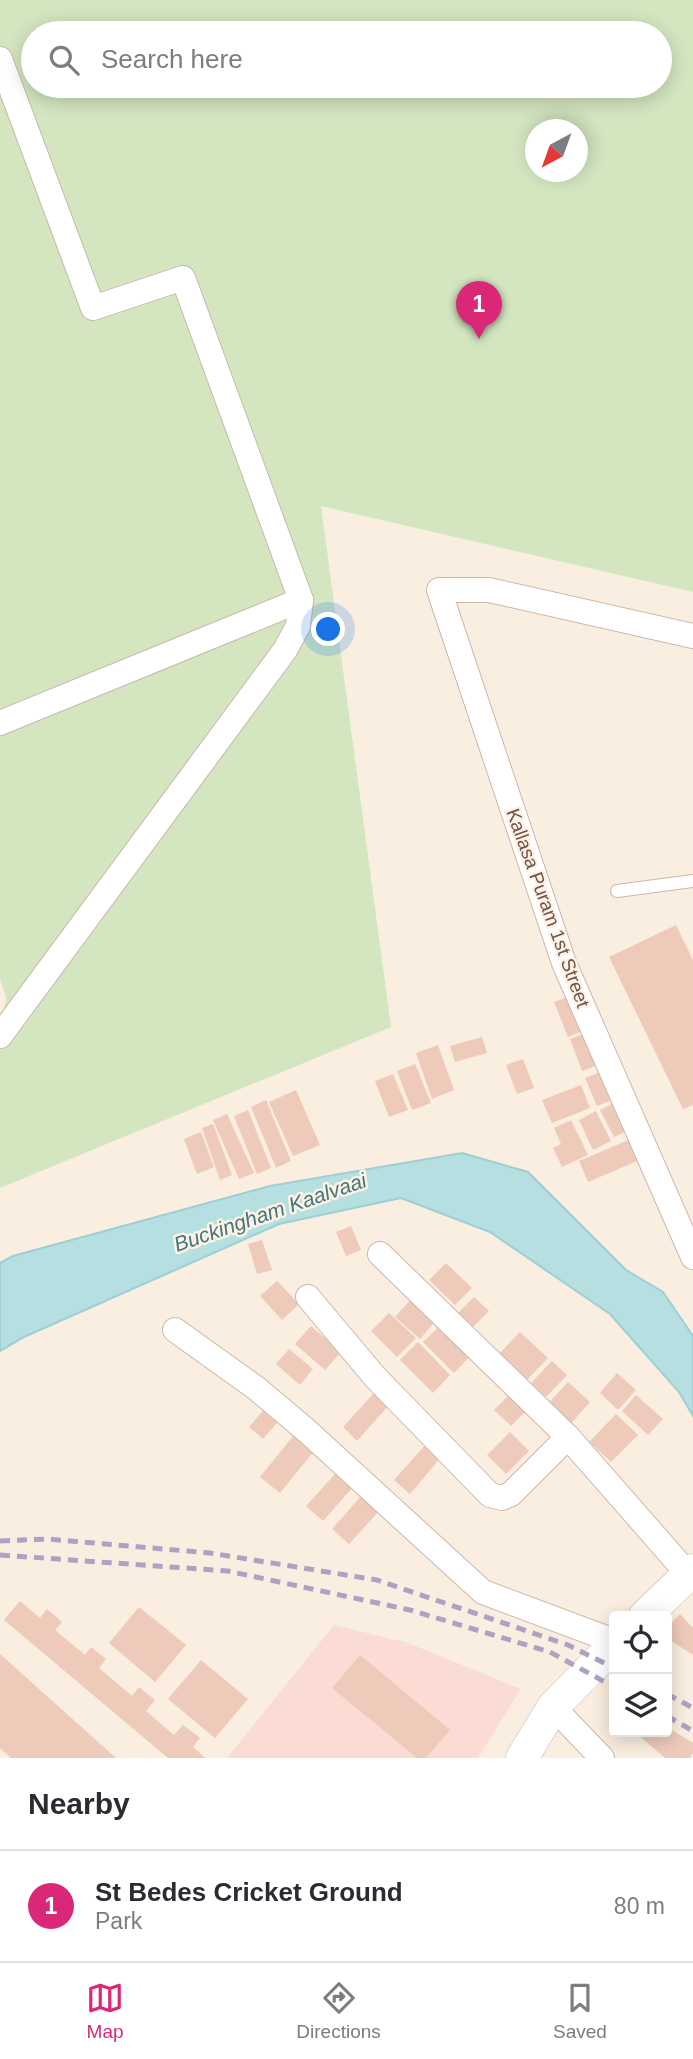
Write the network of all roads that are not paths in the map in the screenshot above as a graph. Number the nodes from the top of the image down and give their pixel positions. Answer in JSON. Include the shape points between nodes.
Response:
{"nodes":[{"id":1,"x":0,"y":59,"type":"edge"},
{"id":2,"x":301,"y":600,"type":"junction"},
{"id":3,"x":693,"y":636,"type":"edge"},
{"id":4,"x":0,"y":723,"type":"edge"},
{"id":5,"x":693,"y":881,"type":"edge"},
{"id":6,"x":617,"y":891,"type":"dead end"},
{"id":7,"x":0,"y":1036,"type":"edge"},
{"id":8,"x":380,"y":1254,"type":"dead end"},
{"id":9,"x":693,"y":1257,"type":"edge"},
{"id":10,"x":308,"y":1297,"type":"dead end"},
{"id":11,"x":175,"y":1330,"type":"dead end"},
{"id":12,"x":568,"y":1437,"type":"junction"},
{"id":13,"x":691,"y":1572,"type":"edge"},
{"id":14,"x":650,"y":1611,"type":"edge"},
{"id":15,"x":609,"y":1641,"type":"edge"},
{"id":16,"x":609,"y":1648,"type":"edge"},
{"id":17,"x":553,"y":1707,"type":"junction"},
{"id":18,"x":522,"y":1758,"type":"edge"},
{"id":19,"x":603,"y":1758,"type":"edge"}],
"edges":[{"from":1,"to":2,"type":"street","via":[[93,309],[183,278]]},
{"from":2,"to":4,"type":"street"},
{"from":2,"to":7,"type":"street","via":[[298,626],[285,650]]},
{"from":3,"to":9,"type":"street","name":"Kallasa Puram 1st Street","via":[[489,590],[439,590],[564,963]]},
{"from":5,"to":6,"type":"lane"},
{"from":8,"to":12,"type":"street"},
{"from":10,"to":12,"type":"street","via":[[375,1377],[490,1494],[502,1499],[511,1493]]},
{"from":11,"to":15,"type":"street","via":[[307,1431],[483,1592]]},
{"from":12,"to":13,"type":"street"},
{"from":13,"to":14,"type":"street"},
{"from":16,"to":17,"type":"street"},
{"from":17,"to":18,"type":"street"},
{"from":17,"to":19,"type":"street"}]}
